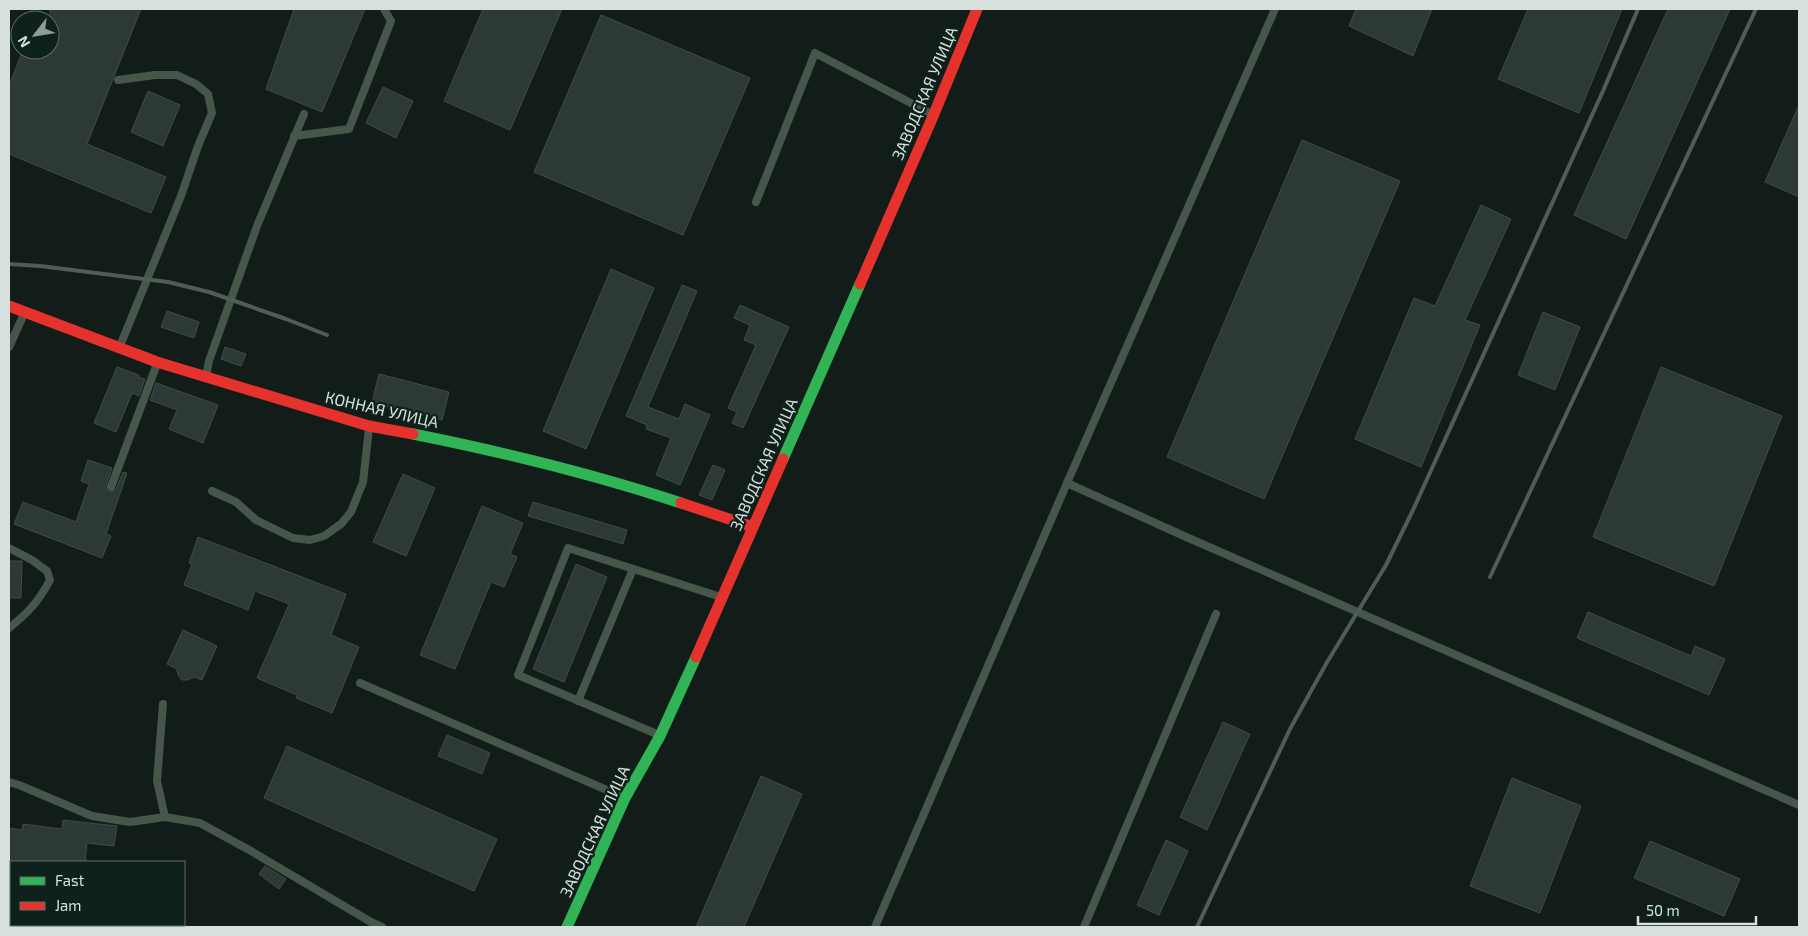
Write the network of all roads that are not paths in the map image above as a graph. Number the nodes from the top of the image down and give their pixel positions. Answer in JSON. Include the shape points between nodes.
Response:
{"nodes":[{"id":1,"x":384,"y":9,"type":"edge"},
{"id":2,"x":977,"y":9,"type":"edge"},
{"id":3,"x":1275,"y":9,"type":"edge"},
{"id":4,"x":118,"y":80,"type":"dead end"},
{"id":5,"x":304,"y":114,"type":"dead end"},
{"id":6,"x":934,"y":114,"type":"junction"},
{"id":7,"x":294,"y":136,"type":"junction"},
{"id":8,"x":756,"y":202,"type":"dead end"},
{"id":9,"x":9,"y":306,"type":"edge"},
{"id":10,"x":25,"y":312,"type":"junction"},
{"id":11,"x":9,"y":347,"type":"edge"},
{"id":12,"x":119,"y":348,"type":"junction"},
{"id":13,"x":157,"y":362,"type":"junction"},
{"id":14,"x":206,"y":378,"type":"junction"},
{"id":15,"x":369,"y":426,"type":"junction"},
{"id":16,"x":1067,"y":483,"type":"junction"},
{"id":17,"x":111,"y":487,"type":"dead end"},
{"id":18,"x":212,"y":491,"type":"dead end"},
{"id":19,"x":753,"y":527,"type":"junction"},
{"id":20,"x":9,"y":548,"type":"edge"},
{"id":21,"x":633,"y":569,"type":"junction"},
{"id":22,"x":722,"y":598,"type":"junction"},
{"id":23,"x":1216,"y":614,"type":"dead end"},
{"id":24,"x":9,"y":628,"type":"edge"},
{"id":25,"x":360,"y":683,"type":"dead end"},
{"id":26,"x":578,"y":701,"type":"junction"},
{"id":27,"x":163,"y":704,"type":"dead end"},
{"id":28,"x":660,"y":736,"type":"junction"},
{"id":29,"x":9,"y":782,"type":"edge"},
{"id":30,"x":625,"y":798,"type":"junction"},
{"id":31,"x":1799,"y":805,"type":"edge"},
{"id":32,"x":165,"y":817,"type":"junction"},
{"id":33,"x":382,"y":927,"type":"edge"},
{"id":34,"x":567,"y":927,"type":"edge"},
{"id":35,"x":875,"y":927,"type":"edge"},
{"id":36,"x":1084,"y":927,"type":"edge"}],
"edges":[{"from":1,"to":7,"type":"lane","via":[[391,21],[349,129]]},
{"from":2,"to":6,"type":"street","name":"ЗАВОДСКАЯ УЛИЦА"},
{"from":3,"to":16,"type":"lane"},
{"from":4,"to":12,"type":"lane","via":[[177,75],[208,94],[212,113]]},
{"from":5,"to":7,"type":"lane"},
{"from":6,"to":8,"type":"lane","via":[[815,53]]},
{"from":6,"to":19,"type":"street","name":"ЗАВОДСКАЯ УЛИЦА"},
{"from":7,"to":14,"type":"lane","via":[[257,226],[209,361]]},
{"from":9,"to":10,"type":"street","name":"КОННАЯ УЛИЦА"},
{"from":10,"to":11,"type":"lane"},
{"from":10,"to":12,"type":"street","name":"КОННАЯ УЛИЦА"},
{"from":12,"to":13,"type":"street","name":"КОННАЯ УЛИЦА"},
{"from":13,"to":14,"type":"street","name":"КОННАЯ УЛИЦА"},
{"from":13,"to":17,"type":"lane"},
{"from":14,"to":15,"type":"street","name":"КОННАЯ УЛИЦА"},
{"from":15,"to":18,"type":"lane","via":[[363,482],[351,512],[324,536],[310,540],[293,538],[256,520],[236,502]]},
{"from":15,"to":19,"type":"street","name":"КОННАЯ УЛИЦА","via":[[458,443],[623,484]]},
{"from":16,"to":31,"type":"lane"},
{"from":16,"to":35,"type":"lane"},
{"from":19,"to":22,"type":"street","name":"ЗАВОДСКАЯ УЛИЦА"},
{"from":20,"to":24,"type":"lane","via":[[48,572],[50,580],[26,615]]},
{"from":21,"to":22,"type":"lane"},
{"from":21,"to":26,"type":"lane"},
{"from":21,"to":26,"type":"lane","via":[[568,548],[518,674]]},
{"from":22,"to":28,"type":"street","name":"ЗАВОДСКАЯ УЛИЦА"},
{"from":23,"to":36,"type":"lane"},
{"from":25,"to":30,"type":"lane"},
{"from":26,"to":28,"type":"lane"},
{"from":27,"to":32,"type":"lane","via":[[157,781]]},
{"from":28,"to":30,"type":"street","name":"ЗАВОДСКАЯ УЛИЦА"},
{"from":29,"to":32,"type":"lane","via":[[92,816],[130,822]]},
{"from":30,"to":34,"type":"street","name":"ЗАВОДСКАЯ УЛИЦА"},
{"from":32,"to":33,"type":"lane","via":[[200,824]]}]}
